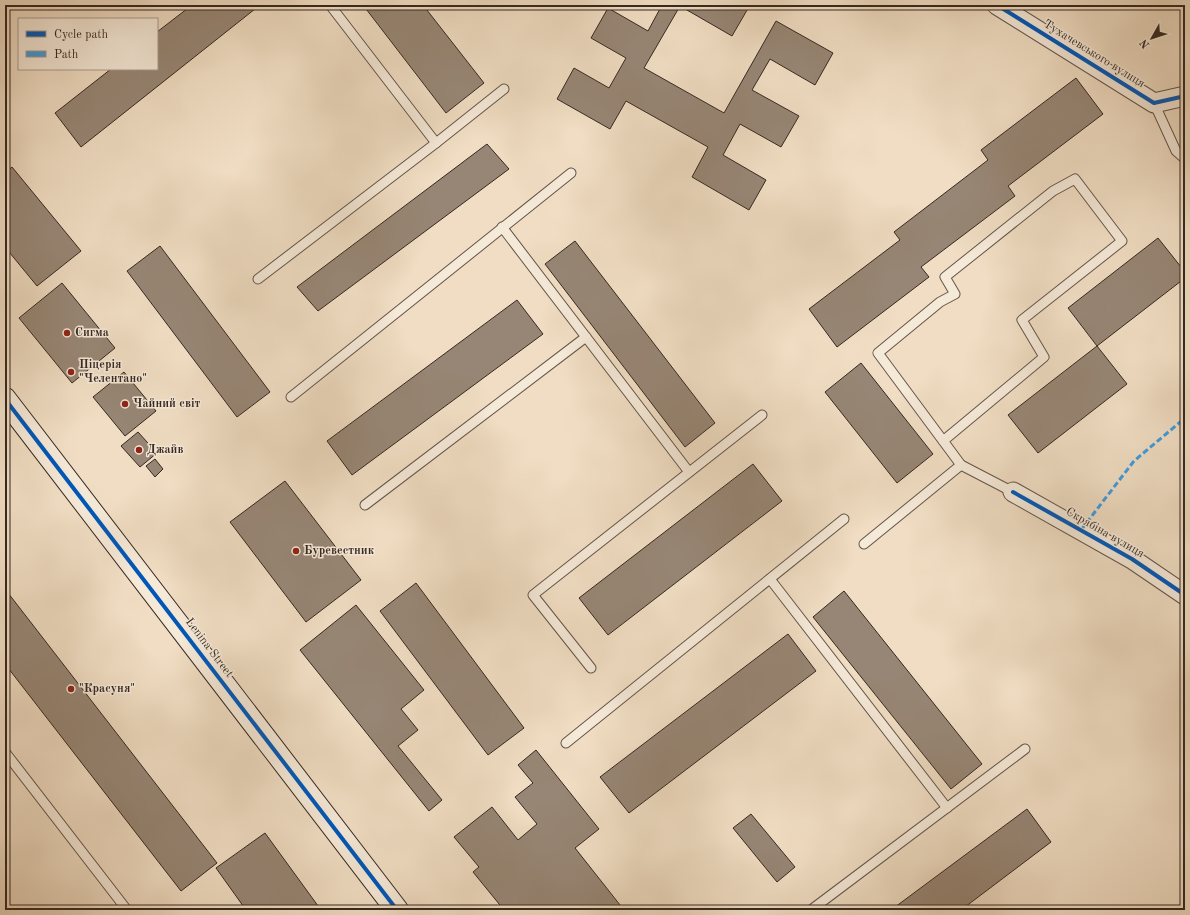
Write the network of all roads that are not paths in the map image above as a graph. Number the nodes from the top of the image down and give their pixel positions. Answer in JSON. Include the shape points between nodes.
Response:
{"nodes":[{"id":1,"x":330,"y":5,"type":"edge"},
{"id":2,"x":997,"y":5,"type":"edge"},
{"id":3,"x":504,"y":89,"type":"dead end"},
{"id":4,"x":1185,"y":96,"type":"edge"},
{"id":5,"x":1154,"y":103,"type":"junction"},
{"id":6,"x":436,"y":143,"type":"junction"},
{"id":7,"x":1185,"y":159,"type":"edge"},
{"id":8,"x":571,"y":173,"type":"dead end"},
{"id":9,"x":502,"y":227,"type":"junction"},
{"id":10,"x":258,"y":279,"type":"dead end"},
{"id":11,"x":586,"y":337,"type":"junction"},
{"id":12,"x":291,"y":397,"type":"dead end"},
{"id":13,"x":5,"y":399,"type":"edge"},
{"id":14,"x":762,"y":415,"type":"dead end"},
{"id":15,"x":943,"y":441,"type":"junction"},
{"id":16,"x":960,"y":465,"type":"junction"},
{"id":17,"x":689,"y":472,"type":"junction"},
{"id":18,"x":1013,"y":492,"type":"joint"},
{"id":19,"x":365,"y":505,"type":"dead end"},
{"id":20,"x":844,"y":519,"type":"dead end"},
{"id":21,"x":864,"y":544,"type":"dead end"},
{"id":22,"x":770,"y":579,"type":"junction"},
{"id":23,"x":1185,"y":595,"type":"edge"},
{"id":24,"x":591,"y":668,"type":"dead end"},
{"id":25,"x":566,"y":743,"type":"dead end"},
{"id":26,"x":1025,"y":749,"type":"dead end"},
{"id":27,"x":5,"y":752,"type":"edge"},
{"id":28,"x":947,"y":808,"type":"junction"},
{"id":29,"x":127,"y":910,"type":"edge"},
{"id":30,"x":397,"y":910,"type":"edge"},
{"id":31,"x":811,"y":910,"type":"edge"}],
"edges":[{"from":1,"to":6,"type":"lane"},
{"from":2,"to":5,"type":"street","name":"Тухачевського вулиця"},
{"from":3,"to":6,"type":"lane"},
{"from":4,"to":5,"type":"street"},
{"from":5,"to":7,"type":"lane","via":[[1176,152]]},
{"from":6,"to":10,"type":"lane"},
{"from":8,"to":9,"type":"lane"},
{"from":9,"to":11,"type":"lane"},
{"from":9,"to":12,"type":"lane"},
{"from":11,"to":17,"type":"lane"},
{"from":11,"to":19,"type":"lane"},
{"from":13,"to":30,"type":"street","name":"Lenina Street"},
{"from":14,"to":17,"type":"lane"},
{"from":15,"to":15,"type":"lane","via":[[878,353],[940,302],[955,294],[945,277],[1053,191],[1075,179],[1122,241],[1022,320],[1044,357]]},
{"from":15,"to":16,"type":"lane"},
{"from":16,"to":18,"type":"lane"},
{"from":16,"to":21,"type":"lane"},
{"from":17,"to":24,"type":"lane","via":[[533,595]]},
{"from":18,"to":23,"type":"street","name":"Скрябіна вулиця","via":[[1132,559]]},
{"from":20,"to":22,"type":"lane"},
{"from":22,"to":25,"type":"lane"},
{"from":22,"to":28,"type":"lane"},
{"from":26,"to":28,"type":"lane"},
{"from":27,"to":29,"type":"lane"},
{"from":28,"to":31,"type":"lane"}]}
